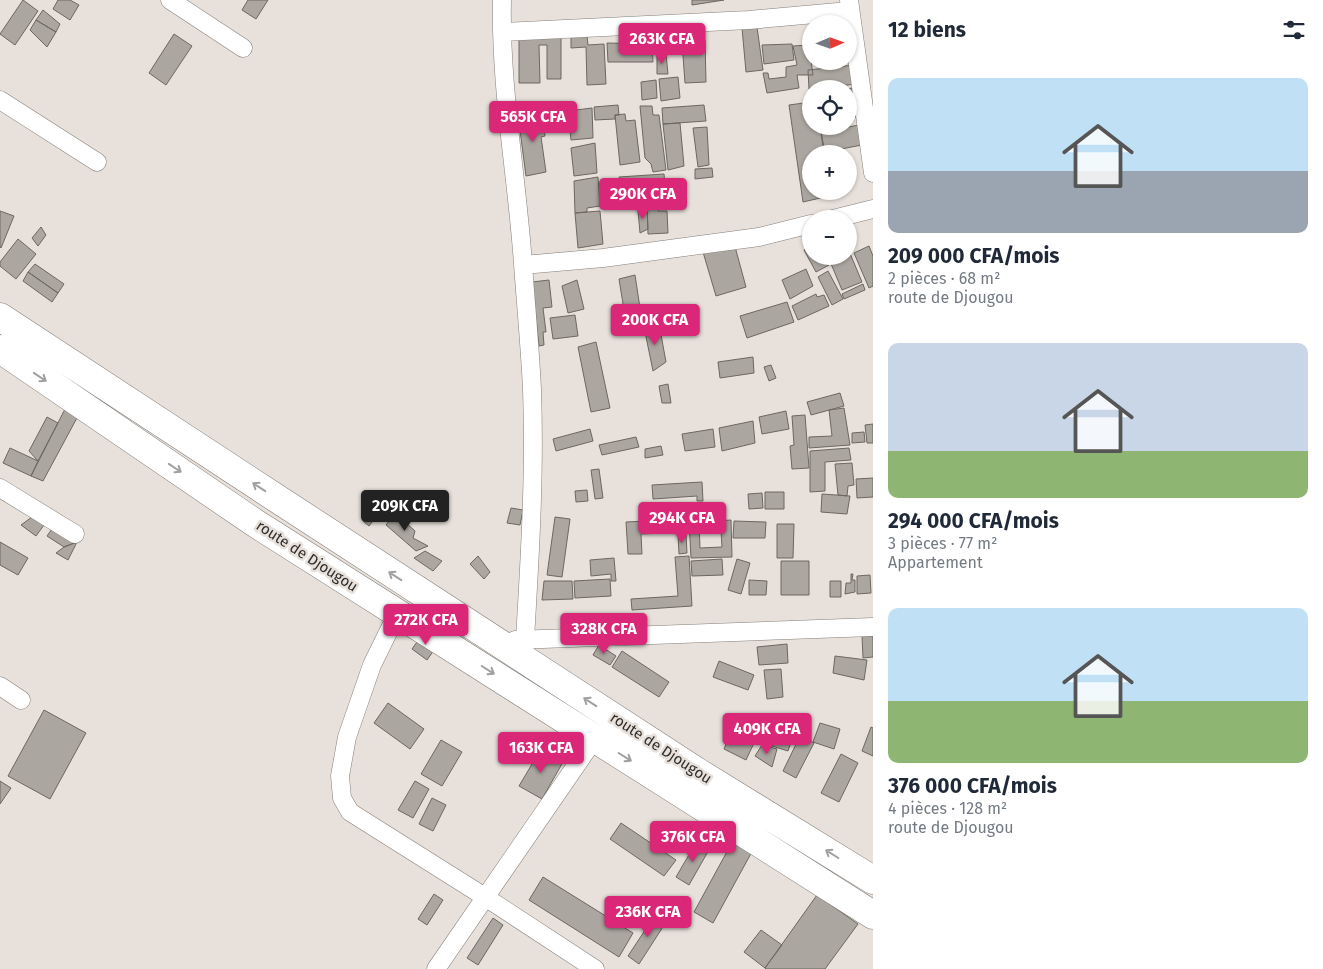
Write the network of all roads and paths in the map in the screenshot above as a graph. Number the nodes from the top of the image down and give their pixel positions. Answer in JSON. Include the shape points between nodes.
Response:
{"nodes":[{"id":1,"x":170,"y":0,"type":"edge"},
{"id":2,"x":502,"y":0,"type":"edge"},
{"id":3,"x":849,"y":6,"type":"edge"},
{"id":4,"x":502,"y":32,"type":"junction"},
{"id":5,"x":243,"y":48,"type":"dead end"},
{"id":6,"x":0,"y":100,"type":"edge"},
{"id":7,"x":97,"y":162,"type":"dead end"},
{"id":8,"x":873,"y":173,"type":"edge"},
{"id":9,"x":873,"y":209,"type":"edge"},
{"id":10,"x":857,"y":213,"type":"edge"},
{"id":11,"x":802,"y":226,"type":"edge"},
{"id":12,"x":523,"y":265,"type":"junction"},
{"id":13,"x":0,"y":316,"type":"edge"},
{"id":14,"x":0,"y":350,"type":"edge"},
{"id":15,"x":0,"y":488,"type":"edge"},
{"id":16,"x":75,"y":534,"type":"dead end"},
{"id":17,"x":398,"y":614,"type":"junction"},
{"id":18,"x":873,"y":627,"type":"edge"},
{"id":19,"x":525,"y":639,"type":"junction"},
{"id":20,"x":497,"y":641,"type":"junction"},
{"id":21,"x":0,"y":686,"type":"edge"},
{"id":22,"x":21,"y":700,"type":"dead end"},
{"id":23,"x":595,"y":738,"type":"junction"},
{"id":24,"x":689,"y":782,"type":"junction"},
{"id":25,"x":873,"y":880,"type":"edge"},
{"id":26,"x":485,"y":897,"type":"junction"},
{"id":27,"x":873,"y":915,"type":"edge"},
{"id":28,"x":436,"y":969,"type":"edge"},
{"id":29,"x":595,"y":969,"type":"edge"}],
"edges":[{"from":1,"to":5,"type":"street"},
{"from":2,"to":4,"type":"street"},
{"from":3,"to":4,"type":"street","via":[[748,20]]},
{"from":3,"to":8,"type":"street"},
{"from":4,"to":12,"type":"street"},
{"from":6,"to":7,"type":"street"},
{"from":9,"to":10,"type":"street"},
{"from":11,"to":12,"type":"street","via":[[759,236],[603,258]]},
{"from":12,"to":19,"type":"street","via":[[532,399],[532,506]]},
{"from":20,"to":13,"type":"highway","name":"route de Djougou","one_way":true},
{"from":14,"to":17,"type":"highway","name":"route de Djougou","one_way":true,"via":[[255,523]]},
{"from":15,"to":16,"type":"street"},
{"from":17,"to":23,"type":"highway","name":"route de Djougou","one_way":true},
{"from":17,"to":26,"type":"street","via":[[372,665],[347,737],[340,776],[342,798],[350,812]]},
{"from":18,"to":19,"type":"street"},
{"from":19,"to":20,"type":"street"},
{"from":24,"to":20,"type":"highway","name":"route de Djougou","one_way":true},
{"from":21,"to":22,"type":"street"},
{"from":23,"to":24,"type":"highway","name":"route de Djougou","one_way":true},
{"from":23,"to":26,"type":"street"},
{"from":25,"to":24,"type":"highway","name":"route de Djougou","one_way":true},
{"from":24,"to":27,"type":"highway","name":"route de Djougou"},
{"from":26,"to":28,"type":"street"},
{"from":26,"to":29,"type":"street"}]}
